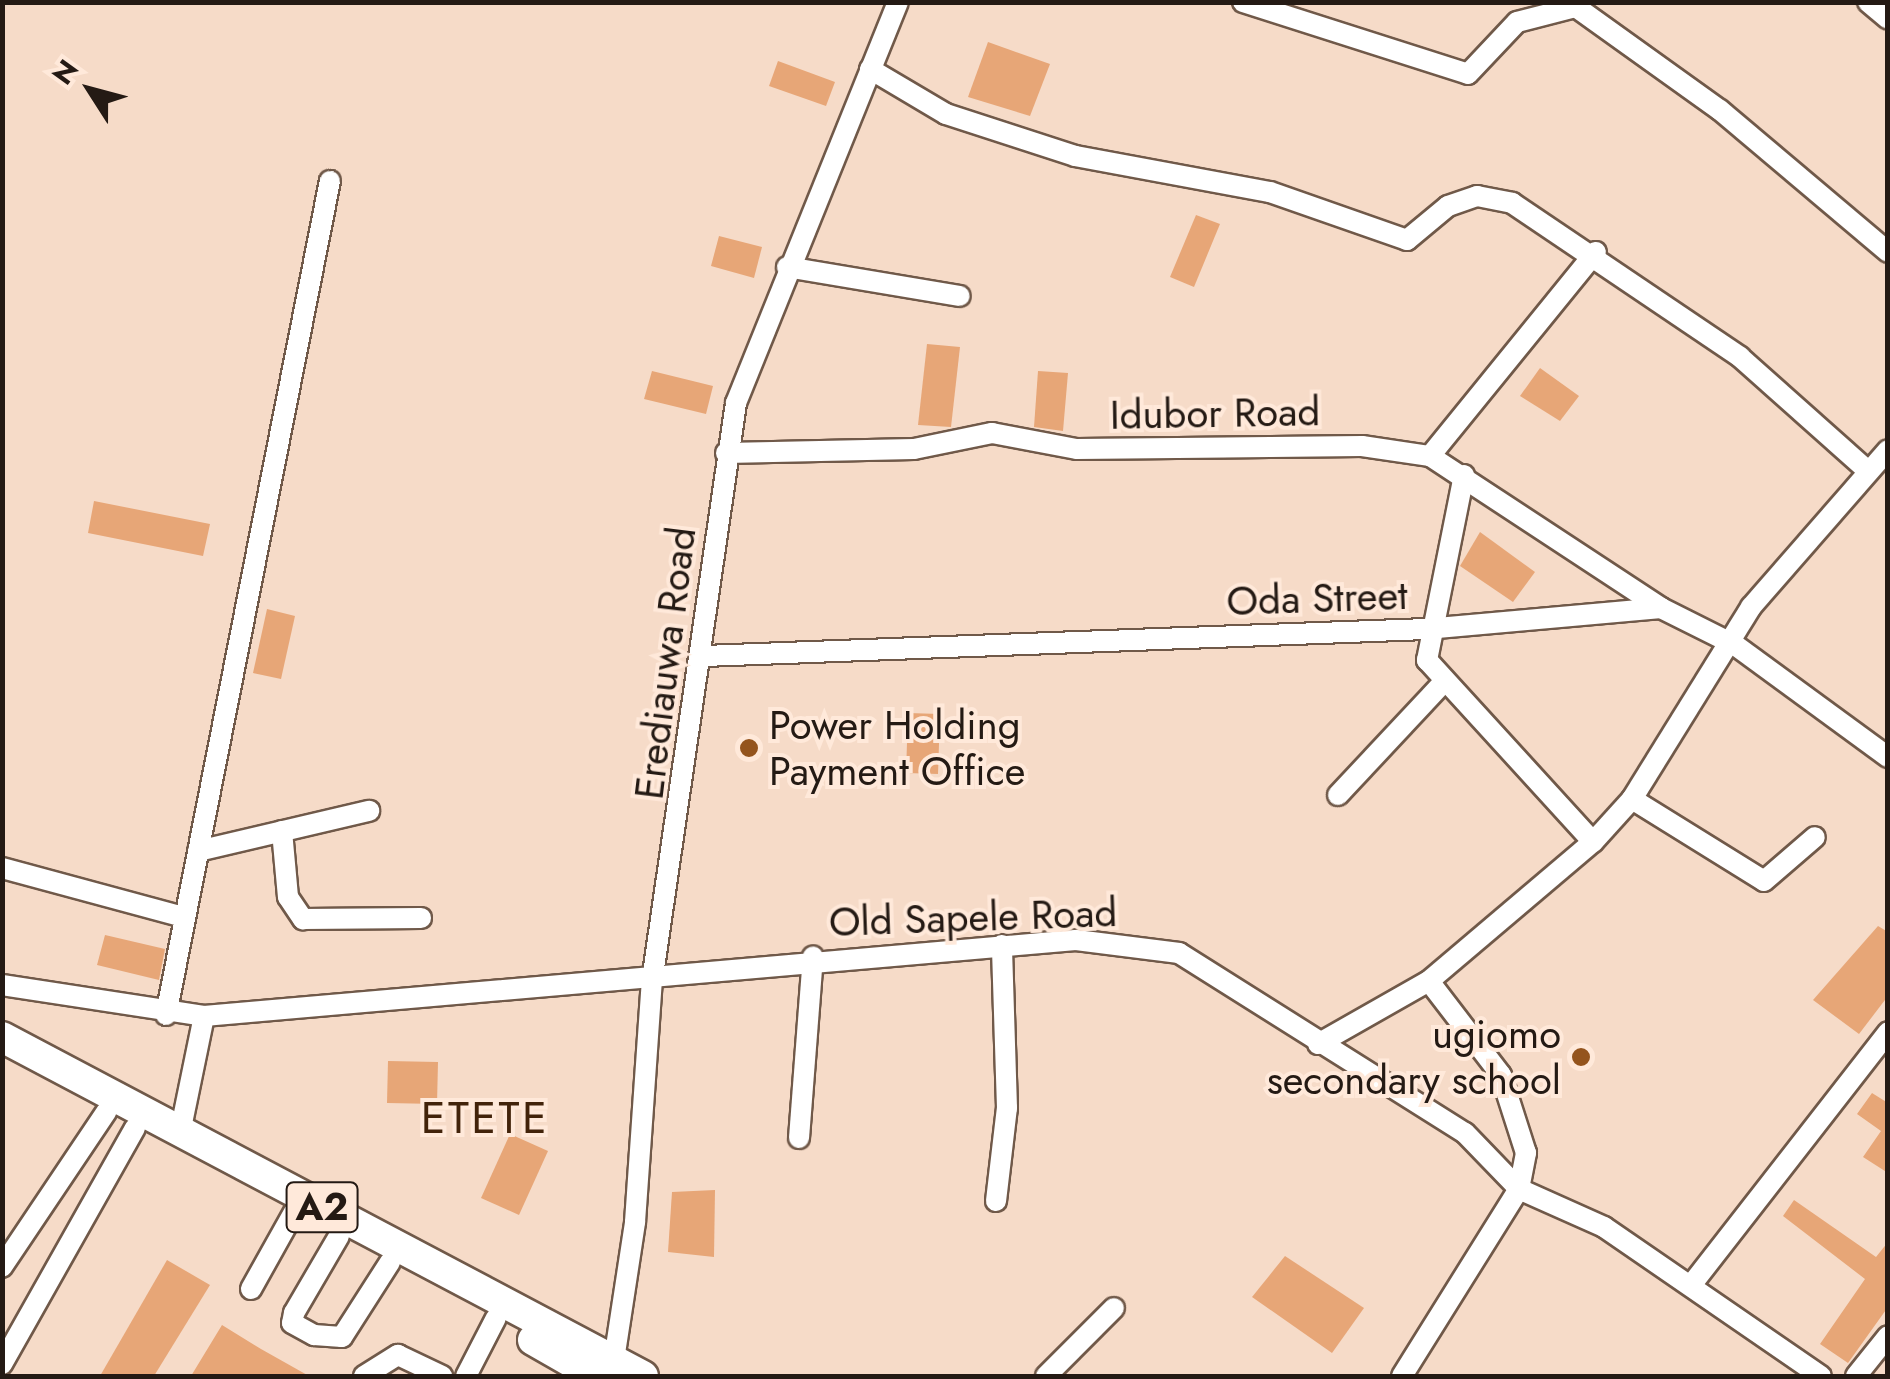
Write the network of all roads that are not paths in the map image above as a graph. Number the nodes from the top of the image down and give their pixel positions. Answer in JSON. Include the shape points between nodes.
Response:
{"nodes":[{"id":1,"x":898,"y":2,"type":"edge"},
{"id":2,"x":1244,"y":2,"type":"edge"},
{"id":3,"x":1868,"y":2,"type":"edge"},
{"id":4,"x":1888,"y":19,"type":"edge"},
{"id":5,"x":870,"y":70,"type":"junction"},
{"id":6,"x":330,"y":181,"type":"dead end"},
{"id":7,"x":1596,"y":252,"type":"junction"},
{"id":8,"x":1888,"y":252,"type":"edge"},
{"id":9,"x":787,"y":267,"type":"junction"},
{"id":10,"x":960,"y":296,"type":"dead end"},
{"id":11,"x":1888,"y":450,"type":"edge"},
{"id":12,"x":726,"y":453,"type":"junction"},
{"id":13,"x":1430,"y":456,"type":"junction"},
{"id":14,"x":1868,"y":470,"type":"junction"},
{"id":15,"x":1464,"y":475,"type":"junction"},
{"id":16,"x":1661,"y":608,"type":"junction"},
{"id":17,"x":1426,"y":629,"type":"junction"},
{"id":18,"x":1735,"y":645,"type":"junction"},
{"id":19,"x":704,"y":656,"type":"junction"},
{"id":20,"x":1442,"y":684,"type":"junction"},
{"id":21,"x":1886,"y":753,"type":"edge"},
{"id":22,"x":1338,"y":796,"type":"dead end"},
{"id":23,"x":1632,"y":799,"type":"junction"},
{"id":24,"x":369,"y":811,"type":"dead end"},
{"id":25,"x":282,"y":831,"type":"junction"},
{"id":26,"x":1815,"y":837,"type":"dead end"},
{"id":27,"x":1593,"y":842,"type":"junction"},
{"id":28,"x":198,"y":851,"type":"junction"},
{"id":29,"x":2,"y":868,"type":"edge"},
{"id":30,"x":183,"y":917,"type":"junction"},
{"id":31,"x":420,"y":918,"type":"dead end"},
{"id":32,"x":1002,"y":945,"type":"junction"},
{"id":33,"x":813,"y":958,"type":"junction"},
{"id":34,"x":652,"y":981,"type":"junction"},
{"id":35,"x":1428,"y":981,"type":"junction"},
{"id":36,"x":2,"y":986,"type":"edge"},
{"id":37,"x":166,"y":1015,"type":"junction"},
{"id":38,"x":204,"y":1016,"type":"junction"},
{"id":39,"x":1888,"y":1032,"type":"edge"},
{"id":40,"x":2,"y":1037,"type":"edge"},
{"id":41,"x":1318,"y":1044,"type":"junction"},
{"id":42,"x":2,"y":1052,"type":"edge"},
{"id":43,"x":106,"y":1112,"type":"junction"},
{"id":44,"x":135,"y":1128,"type":"junction"},
{"id":45,"x":180,"y":1133,"type":"junction"},
{"id":46,"x":800,"y":1138,"type":"dead end"},
{"id":47,"x":1520,"y":1189,"type":"junction"},
{"id":48,"x":996,"y":1201,"type":"dead end"},
{"id":49,"x":294,"y":1212,"type":"junction"},
{"id":50,"x":340,"y":1236,"type":"junction"},
{"id":51,"x":390,"y":1262,"type":"junction"},
{"id":52,"x":2,"y":1267,"type":"edge"},
{"id":53,"x":1692,"y":1284,"type":"junction"},
{"id":54,"x":250,"y":1289,"type":"dead end"},
{"id":55,"x":1114,"y":1308,"type":"dead end"},
{"id":56,"x":496,"y":1318,"type":"junction"},
{"id":57,"x":1888,"y":1336,"type":"edge"},
{"id":58,"x":2,"y":1364,"type":"edge"},
{"id":59,"x":599,"y":1372,"type":"edge"},
{"id":60,"x":364,"y":1376,"type":"edge"},
{"id":61,"x":442,"y":1376,"type":"edge"},
{"id":62,"x":466,"y":1376,"type":"edge"},
{"id":63,"x":642,"y":1376,"type":"edge"},
{"id":64,"x":1046,"y":1376,"type":"edge"},
{"id":65,"x":1402,"y":1376,"type":"edge"},
{"id":66,"x":1820,"y":1376,"type":"edge"},
{"id":67,"x":1856,"y":1376,"type":"edge"}],
"edges":[{"from":1,"to":5,"type":"street","name":"Erediauwa Road"},
{"from":2,"to":8,"type":"street","via":[[1468,74],[1517,22],[1576,7],[1720,110]]},
{"from":3,"to":4,"type":"street"},
{"from":5,"to":7,"type":"street","via":[[946,114],[1075,156],[1270,192],[1384,235],[1414,238],[1434,215],[1478,196],[1512,203]]},
{"from":5,"to":9,"type":"street","name":"Erediauwa Road"},
{"from":6,"to":28,"type":"street"},
{"from":7,"to":13,"type":"street"},
{"from":7,"to":14,"type":"street","via":[[1740,356]]},
{"from":9,"to":10,"type":"street"},
{"from":9,"to":12,"type":"street","name":"Erediauwa Road"},
{"from":11,"to":14,"type":"street"},
{"from":12,"to":13,"type":"street","name":"Idubor Road","via":[[914,449],[992,433],[1076,450],[1362,446]]},
{"from":12,"to":19,"type":"street","name":"Erediauwa Road"},
{"from":13,"to":15,"type":"street","name":"Idubor Road"},
{"from":14,"to":18,"type":"street","via":[[1751,607]]},
{"from":15,"to":16,"type":"street","name":"Idubor Road"},
{"from":15,"to":17,"type":"street"},
{"from":16,"to":17,"type":"street","name":"Oda Street"},
{"from":16,"to":18,"type":"street"},
{"from":17,"to":19,"type":"street","name":"Oda Street"},
{"from":17,"to":20,"type":"street","via":[[1427,660]]},
{"from":18,"to":21,"type":"street"},
{"from":18,"to":23,"type":"street"},
{"from":19,"to":34,"type":"street","name":"Erediauwa Road"},
{"from":20,"to":22,"type":"street"},
{"from":20,"to":27,"type":"street"},
{"from":23,"to":26,"type":"street","via":[[1764,881]]},
{"from":23,"to":27,"type":"street"},
{"from":24,"to":25,"type":"street"},
{"from":25,"to":28,"type":"street"},
{"from":25,"to":31,"type":"street","via":[[292,912],[315,921]]},
{"from":27,"to":35,"type":"street"},
{"from":28,"to":30,"type":"street"},
{"from":29,"to":30,"type":"street"},
{"from":30,"to":37,"type":"street"},
{"from":32,"to":33,"type":"street","name":"Old Sapele Road"},
{"from":32,"to":41,"type":"street","name":"Old Sapele Road","via":[[1076,940],[1179,953]]},
{"from":32,"to":48,"type":"street","via":[[1007,1108]]},
{"from":33,"to":34,"type":"street","name":"Old Sapele Road"},
{"from":33,"to":46,"type":"street"},
{"from":34,"to":38,"type":"street","name":"Old Sapele Road"},
{"from":34,"to":59,"type":"street","name":"Erediauwa Road","via":[[635,1222]]},
{"from":35,"to":41,"type":"street"},
{"from":35,"to":47,"type":"street","via":[[1516,1104],[1526,1153]]},
{"from":36,"to":37,"type":"street","name":"Old Sapele Road"},
{"from":37,"to":38,"type":"street","name":"Old Sapele Road"},
{"from":38,"to":45,"type":"street"},
{"from":39,"to":53,"type":"street"},
{"from":40,"to":45,"type":"highway","number":"A2"},
{"from":41,"to":47,"type":"street","name":"Old Sapele Road","via":[[1465,1133]]},
{"from":42,"to":43,"type":"highway","number":"A2"},
{"from":43,"to":44,"type":"highway","number":"A2"},
{"from":43,"to":52,"type":"street"},
{"from":44,"to":49,"type":"highway","number":"A2"},
{"from":44,"to":58,"type":"street"},
{"from":45,"to":59,"type":"highway","number":"A2"},
{"from":47,"to":53,"type":"street","name":"Old Sapele Road","via":[[1604,1227]]},
{"from":47,"to":65,"type":"street"},
{"from":49,"to":50,"type":"highway","number":"A2"},
{"from":49,"to":54,"type":"street"},
{"from":50,"to":51,"type":"highway","number":"A2"},
{"from":50,"to":51,"type":"street","via":[[294,1313],[292,1323],[314,1336],[342,1338]]},
{"from":51,"to":56,"type":"highway","number":"A2"},
{"from":53,"to":66,"type":"street","name":"Old Sapele Road"},
{"from":55,"to":64,"type":"street"},
{"from":56,"to":59,"type":"highway","number":"A2"},
{"from":56,"to":62,"type":"street"},
{"from":57,"to":67,"type":"street"},
{"from":59,"to":63,"type":"highway","number":"A2"},
{"from":60,"to":61,"type":"street","via":[[398,1355]]}]}
